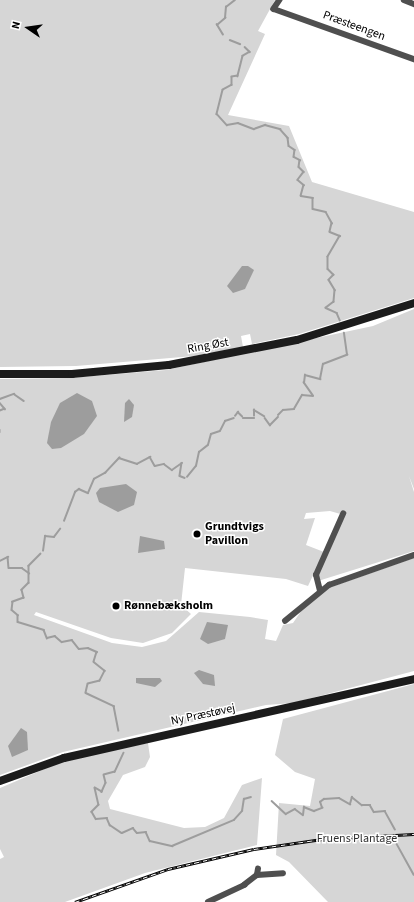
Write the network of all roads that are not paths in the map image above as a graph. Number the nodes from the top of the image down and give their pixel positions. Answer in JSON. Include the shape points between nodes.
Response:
{"nodes":[{"id":1,"x":280,"y":0,"type":"edge"},
{"id":2,"x":404,"y":0,"type":"edge"},
{"id":3,"x":414,"y":4,"type":"edge"},
{"id":4,"x":414,"y":59,"type":"edge"},
{"id":5,"x":414,"y":302,"type":"edge"},
{"id":6,"x":0,"y":374,"type":"edge"},
{"id":7,"x":343,"y":514,"type":"dead end"},
{"id":8,"x":414,"y":554,"type":"edge"},
{"id":9,"x":320,"y":590,"type":"junction"},
{"id":10,"x":285,"y":621,"type":"dead end"},
{"id":11,"x":414,"y":679,"type":"edge"},
{"id":12,"x":0,"y":781,"type":"edge"},
{"id":13,"x":283,"y":873,"type":"dead end"},
{"id":14,"x":208,"y":902,"type":"edge"}],
"edges":[{"from":1,"to":4,"type":"street","name":"Præsteengen","via":[[274,9]]},
{"from":2,"to":3,"type":"street"},
{"from":5,"to":6,"type":"street","name":"Ring Øst","via":[[297,340],[184,363],[72,374]]},
{"from":7,"to":9,"type":"street","via":[[316,575]]},
{"from":8,"to":9,"type":"street"},
{"from":9,"to":10,"type":"street","via":[[303,602],[293,617]]},
{"from":11,"to":12,"type":"street","name":"Ny Præstøvej","via":[[64,758]]},
{"from":13,"to":14,"type":"street","via":[[258,872]]}]}
